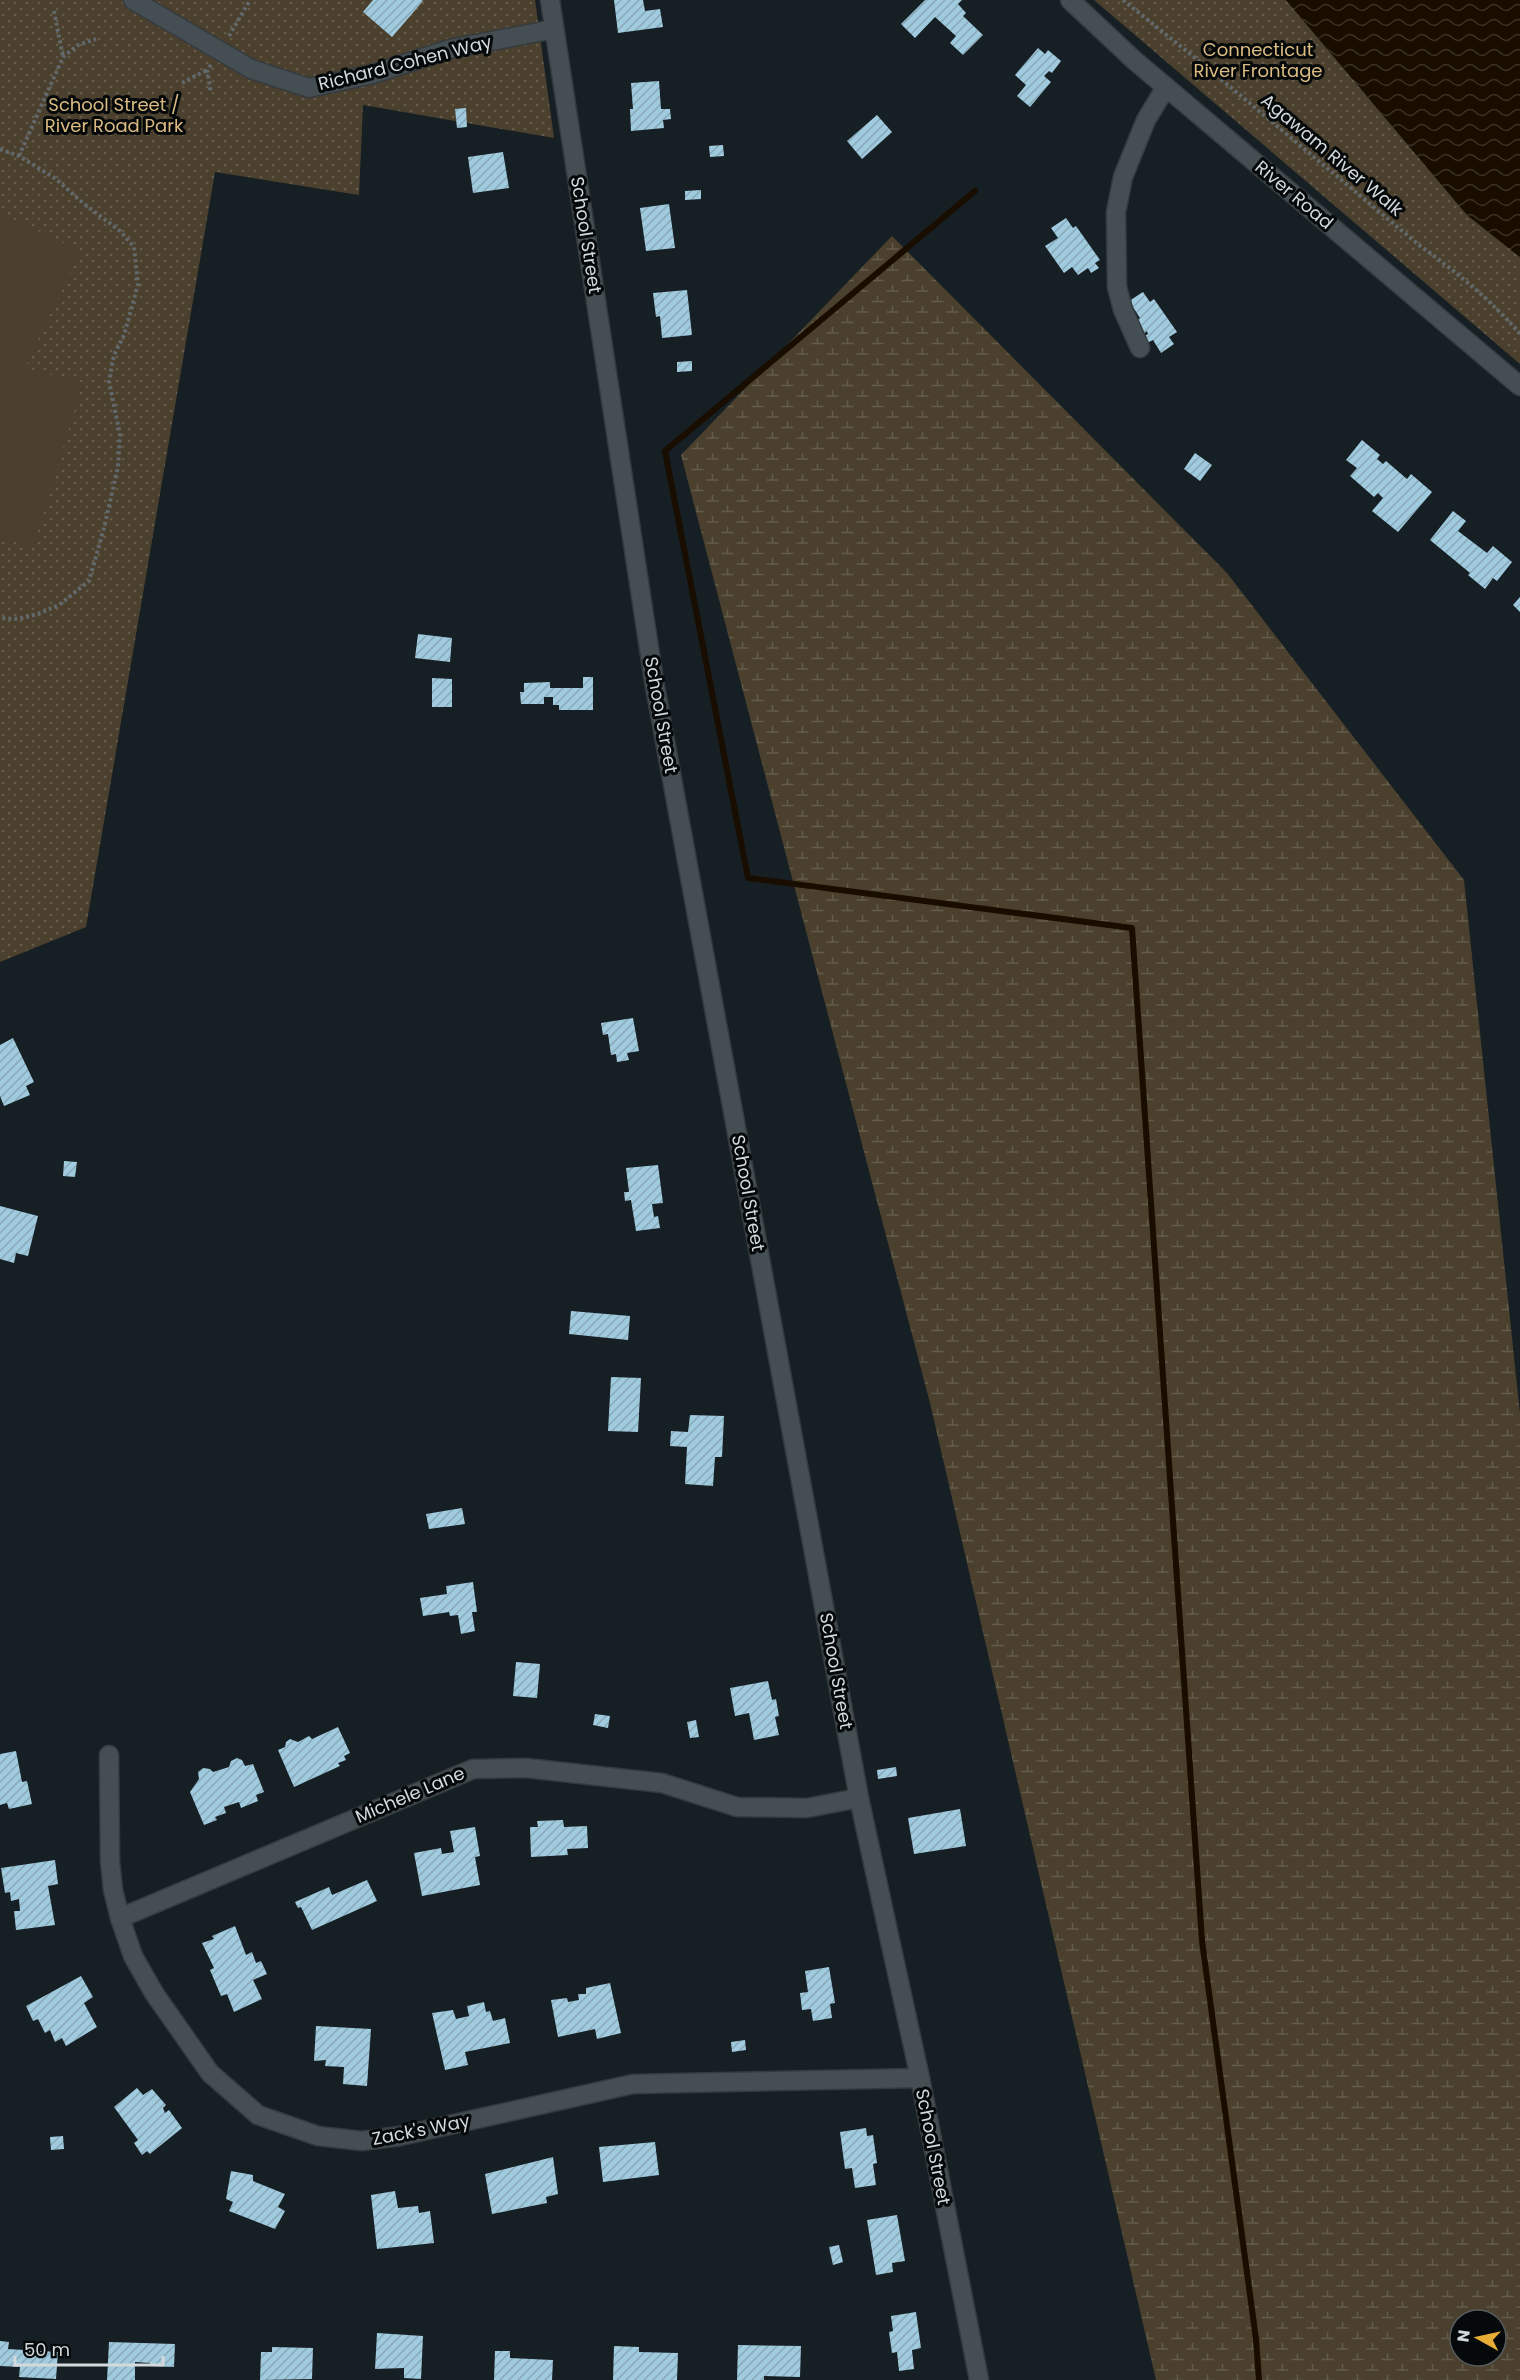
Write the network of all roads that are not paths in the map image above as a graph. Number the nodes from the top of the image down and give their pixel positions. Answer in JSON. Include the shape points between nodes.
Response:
{"nodes":[{"id":1,"x":133,"y":0,"type":"edge"},
{"id":2,"x":550,"y":0,"type":"edge"},
{"id":3,"x":1070,"y":0,"type":"edge"},
{"id":4,"x":554,"y":29,"type":"junction"},
{"id":5,"x":1166,"y":87,"type":"junction"},
{"id":6,"x":1140,"y":348,"type":"dead end"},
{"id":7,"x":1520,"y":386,"type":"edge"},
{"id":8,"x":109,"y":1755,"type":"dead end"},
{"id":9,"x":859,"y":1798,"type":"junction"},
{"id":10,"x":120,"y":1918,"type":"junction"},
{"id":11,"x":920,"y":2078,"type":"junction"},
{"id":12,"x":979,"y":2380,"type":"edge"}],
"edges":[{"from":1,"to":4,"type":"street","name":"Richard Cohen Way","via":[[251,69],[309,88],[373,74],[450,49]]},
{"from":2,"to":4,"type":"street","name":"School Street"},
{"from":3,"to":5,"type":"street","name":"River Road"},
{"from":4,"to":9,"type":"street","name":"School Street","via":[[654,681]]},
{"from":5,"to":6,"type":"street","via":[[1146,120],[1131,157],[1116,212],[1117,287]]},
{"from":5,"to":7,"type":"street","name":"River Road"},
{"from":8,"to":10,"type":"street","name":"Zack's Way","via":[[110,1861]]},
{"from":9,"to":10,"type":"street","name":"Michele Lane","via":[[807,1808],[737,1807],[662,1783],[526,1768],[473,1769]]},
{"from":9,"to":11,"type":"street","name":"School Street"},
{"from":10,"to":11,"type":"street","name":"Zack's Way","via":[[133,1956],[154,1993],[210,2073],[258,2115],[318,2136],[363,2141],[400,2136],[633,2084]]},
{"from":11,"to":12,"type":"street","name":"School Street"}]}
